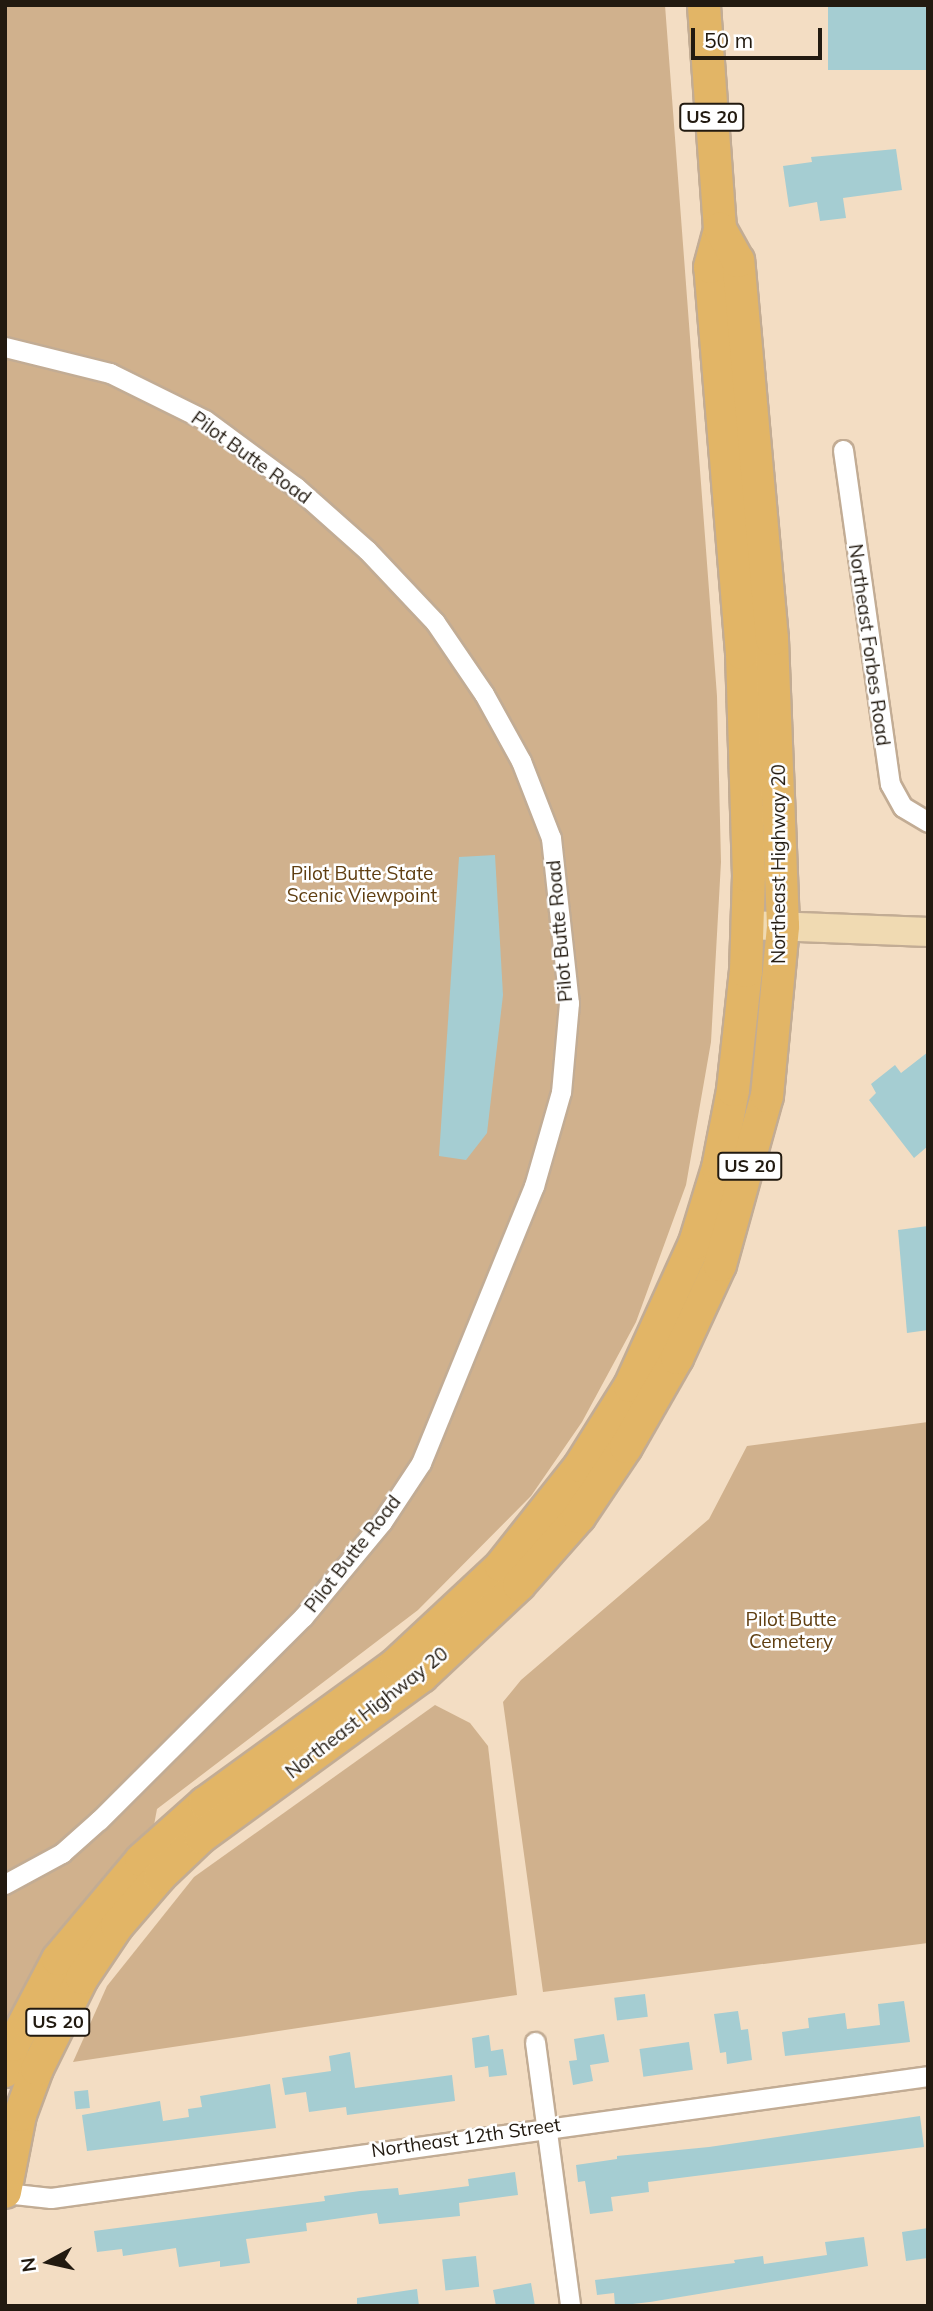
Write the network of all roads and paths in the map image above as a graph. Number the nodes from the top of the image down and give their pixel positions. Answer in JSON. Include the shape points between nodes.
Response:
{"nodes":[{"id":1,"x":704,"y":5,"type":"edge"},
{"id":2,"x":720,"y":229,"type":"junction"},
{"id":3,"x":5,"y":347,"type":"edge"},
{"id":4,"x":843,"y":450,"type":"dead end"},
{"id":5,"x":928,"y":822,"type":"edge"},
{"id":6,"x":748,"y":925,"type":"junction"},
{"id":7,"x":783,"y":926,"type":"junction"},
{"id":8,"x":928,"y":932,"type":"edge"},
{"id":9,"x":5,"y":1884,"type":"edge"},
{"id":10,"x":535,"y":2042,"type":"dead end"},
{"id":11,"x":8,"y":2052,"type":"edge"},
{"id":12,"x":928,"y":2076,"type":"edge"},
{"id":13,"x":546,"y":2126,"type":"junction"},
{"id":14,"x":6,"y":2184,"type":"edge"},
{"id":15,"x":570,"y":2306,"type":"edge"}],
"edges":[{"from":1,"to":2,"type":"main road","name":"Northeast Highway 20","number":"US 20"},
{"from":2,"to":6,"type":"main road","name":"Northeast Highway 20","number":"US 20","via":[[710,268],[742,653]]},
{"from":2,"to":7,"type":"main road","name":"Northeast Highway 20","number":"US 20","via":[[738,261],[763,531],[778,727]]},
{"from":3,"to":9,"type":"street","name":"Pilot Butte Road","via":[[110,373],[205,420],[296,486],[367,550],[435,622],[484,694],[521,761],[551,838],[569,1003],[561,1092],[534,1186],[421,1463],[382,1522],[303,1618],[90,1829],[43,1866]]},
{"from":4,"to":5,"type":"street","name":"Northeast Forbes Road","via":[[890,784],[903,807]]},
{"from":6,"to":7,"type":"main road"},
{"from":6,"to":11,"type":"main road","name":"Northeast Highway 20","number":"US 20","via":[[733,1090],[718,1168],[695,1243],[630,1386],[580,1466],[501,1566],[446,1621],[396,1664],[205,1803],[141,1860],[58,1959]]},
{"from":7,"to":8,"type":"main road"},
{"from":7,"to":14,"type":"main road","name":"Northeast Highway 20","number":"US 20","via":[[766,1096],[746,1182],[720,1265],[677,1358],[626,1447],[579,1517],[519,1585],[431,1667],[201,1838],[160,1876],[110,1937],[57,2025],[20,2115]]},
{"from":10,"to":13,"type":"street"},
{"from":11,"to":14,"type":"main road","via":[[27,2058],[7,2121]]},
{"from":12,"to":13,"type":"street","name":"Northeast 12th Street"},
{"from":13,"to":14,"type":"street","name":"Northeast 12th Street","via":[[51,2198]]},
{"from":13,"to":15,"type":"street"}]}
